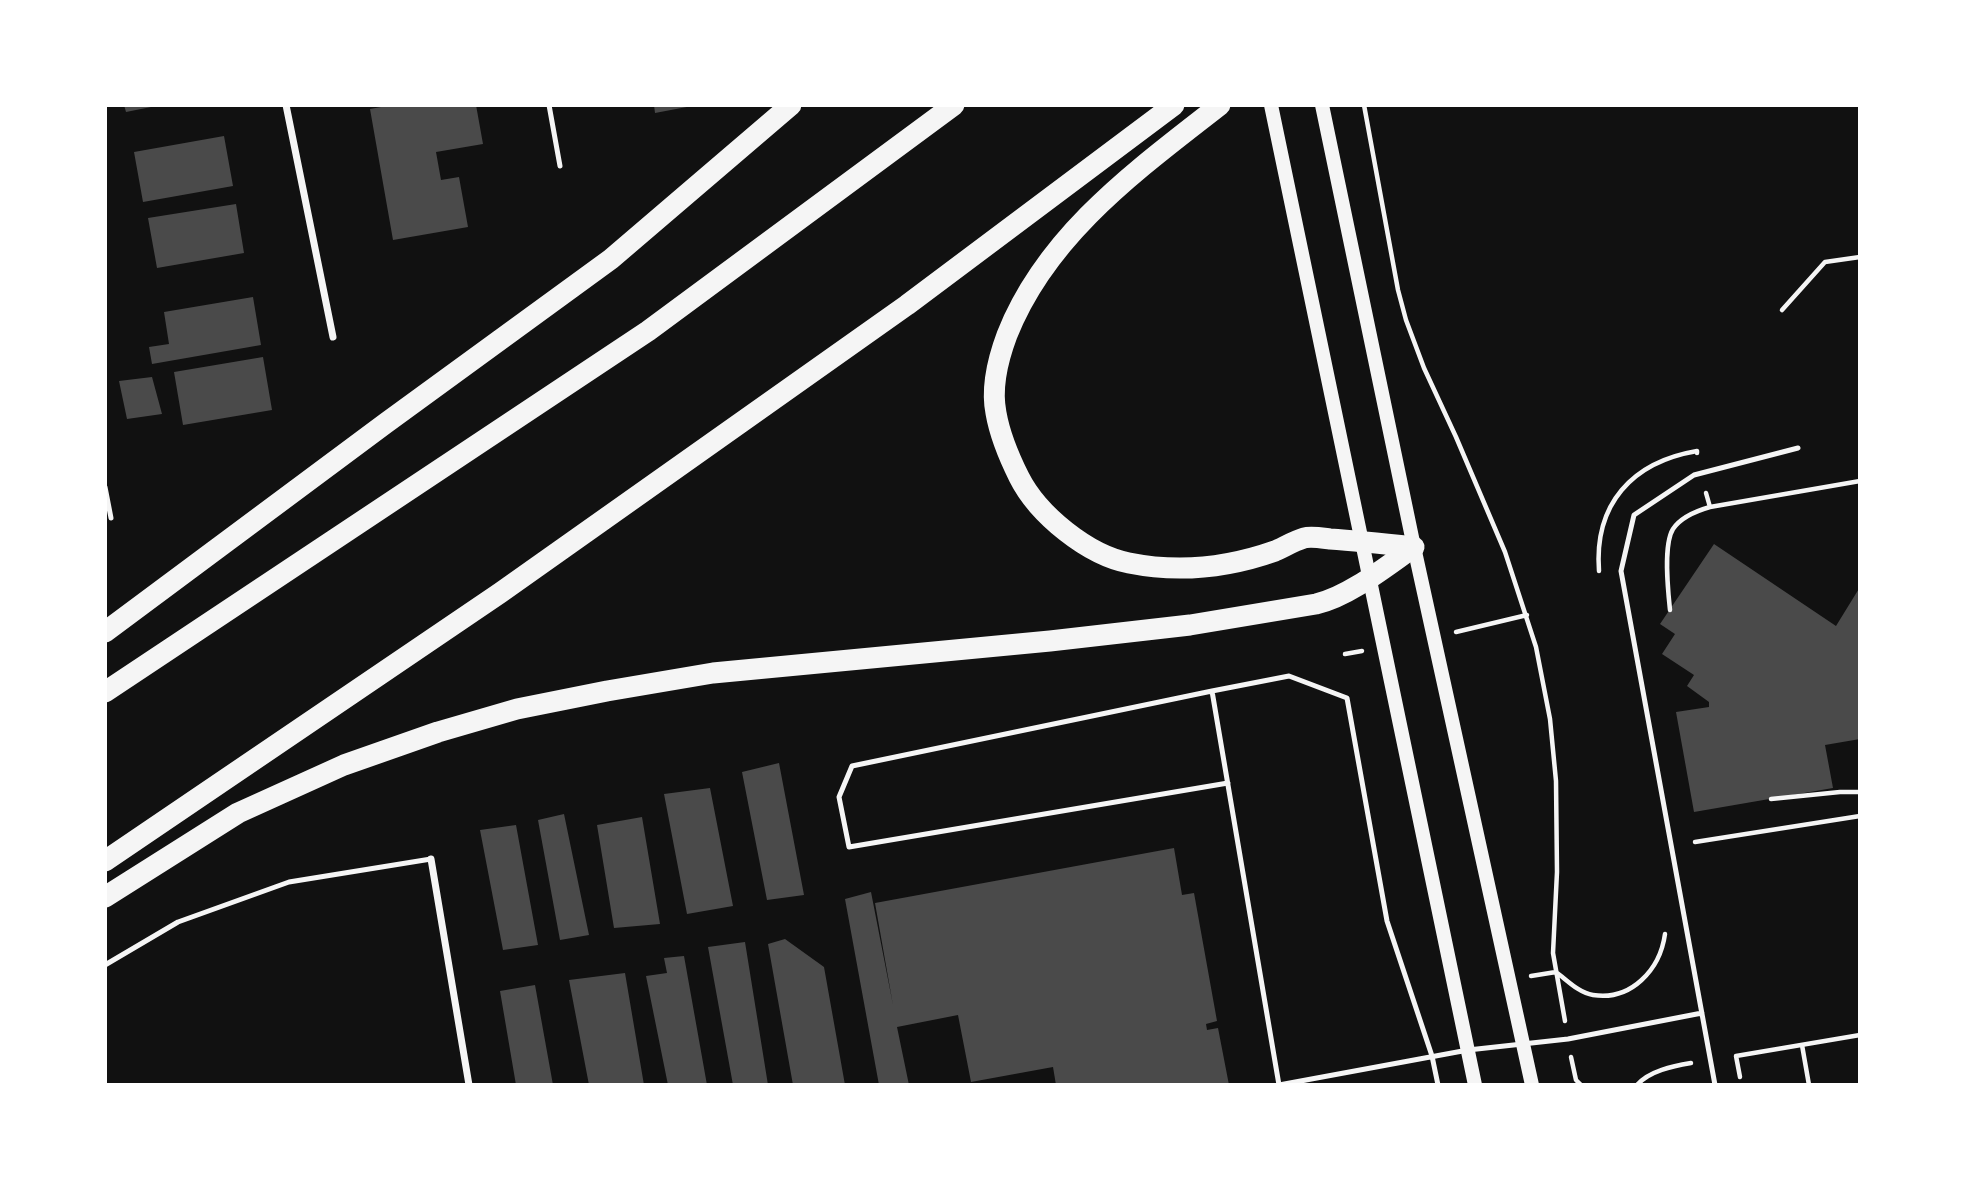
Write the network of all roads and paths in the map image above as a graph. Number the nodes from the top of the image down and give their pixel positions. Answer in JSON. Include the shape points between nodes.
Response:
{"nodes":[{"id":1,"x":286,"y":105,"type":"edge"},
{"id":2,"x":549,"y":105,"type":"edge"},
{"id":3,"x":791,"y":105,"type":"edge"},
{"id":4,"x":954,"y":105,"type":"edge"},
{"id":5,"x":1174,"y":105,"type":"edge"},
{"id":6,"x":1220,"y":105,"type":"edge"},
{"id":7,"x":1271,"y":105,"type":"edge"},
{"id":8,"x":1364,"y":105,"type":"edge"},
{"id":9,"x":1323,"y":110,"type":"edge"},
{"id":10,"x":560,"y":166,"type":"dead end"},
{"id":11,"x":1860,"y":257,"type":"edge"},
{"id":12,"x":1782,"y":310,"type":"dead end"},
{"id":13,"x":333,"y":337,"type":"dead end"},
{"id":14,"x":1798,"y":448,"type":"dead end"},
{"id":15,"x":1697,"y":451,"type":"dead end"},
{"id":16,"x":1702,"y":473,"type":"junction"},
{"id":17,"x":1860,"y":481,"type":"edge"},
{"id":18,"x":105,"y":487,"type":"edge"},
{"id":19,"x":1710,"y":507,"type":"junction"},
{"id":20,"x":111,"y":518,"type":"dead end"},
{"id":21,"x":1362,"y":541,"type":"junction"},
{"id":22,"x":1414,"y":547,"type":"junction"},
{"id":23,"x":1370,"y":577,"type":"junction"},
{"id":24,"x":1670,"y":610,"type":"dead end"},
{"id":25,"x":105,"y":632,"type":"edge"},
{"id":26,"x":1212,"y":691,"type":"junction"},
{"id":27,"x":105,"y":692,"type":"edge"},
{"id":28,"x":1228,"y":783,"type":"junction"},
{"id":29,"x":1860,"y":792,"type":"edge"},
{"id":30,"x":1771,"y":799,"type":"dead end"},
{"id":31,"x":1860,"y":816,"type":"edge"},
{"id":32,"x":1695,"y":842,"type":"dead end"},
{"id":33,"x":431,"y":859,"type":"joint"},
{"id":34,"x":105,"y":861,"type":"edge"},
{"id":35,"x":105,"y":897,"type":"edge"},
{"id":36,"x":1663,"y":924,"type":"dead end"},
{"id":37,"x":105,"y":965,"type":"edge"},
{"id":38,"x":1702,"y":1013,"type":"junction"},
{"id":39,"x":1860,"y":1035,"type":"edge"},
{"id":40,"x":1523,"y":1045,"type":"junction"},
{"id":41,"x":1802,"y":1045,"type":"junction"},
{"id":42,"x":1468,"y":1050,"type":"junction"},
{"id":43,"x":1432,"y":1056,"type":"junction"},
{"id":44,"x":1736,"y":1056,"type":"junction"},
{"id":45,"x":1711,"y":1060,"type":"junction"},
{"id":46,"x":1740,"y":1077,"type":"dead end"},
{"id":47,"x":1576,"y":1080,"type":"dead end"},
{"id":48,"x":469,"y":1085,"type":"edge"},
{"id":49,"x":1438,"y":1085,"type":"edge"},
{"id":50,"x":1475,"y":1085,"type":"edge"},
{"id":51,"x":1532,"y":1085,"type":"edge"},
{"id":52,"x":1581,"y":1085,"type":"edge"},
{"id":53,"x":1637,"y":1085,"type":"edge"},
{"id":54,"x":1715,"y":1085,"type":"edge"},
{"id":55,"x":1809,"y":1085,"type":"edge"}],
"edges":[{"from":1,"to":13,"type":"street"},
{"from":2,"to":10,"type":"lane"},
{"from":3,"to":25,"type":"highway","via":[[611,259]]},
{"from":4,"to":27,"type":"highway","via":[[648,331]]},
{"from":5,"to":34,"type":"highway","via":[[907,305],[351,695]]},
{"from":6,"to":21,"type":"highway","via":[[1087,216],[1031,287],[1000,353],[995,411],[1001,434],[1023,485],[1041,508],[1093,550],[1125,562],[1181,569],[1216,567],[1305,537]]},
{"from":7,"to":21,"type":"main road"},
{"from":8,"to":36,"type":"path","via":[[1406,320],[1505,552],[1536,647],[1556,781],[1556,972],[1591,995],[1616,995],[1636,986],[1653,969],[1665,937]]},
{"from":9,"to":22,"type":"main road"},
{"from":11,"to":12,"type":"path","via":[[1825,262]]},
{"from":14,"to":16,"type":"lane"},
{"from":15,"to":16,"type":"path"},
{"from":16,"to":19,"type":"path"},
{"from":16,"to":38,"type":"lane","via":[[1634,515],[1621,571]]},
{"from":17,"to":19,"type":"path"},
{"from":18,"to":20,"type":"lane"},
{"from":19,"to":24,"type":"path","via":[[1681,520],[1671,531],[1667,553]]},
{"from":21,"to":22,"type":"highway"},
{"from":21,"to":23,"type":"main road"},
{"from":22,"to":23,"type":"highway"},
{"from":22,"to":40,"type":"main road"},
{"from":23,"to":35,"type":"highway","via":[[1328,602],[1190,625],[713,673],[517,709],[332,770],[238,813]]},
{"from":23,"to":42,"type":"main road"},
{"from":26,"to":28,"type":"lane"},
{"from":26,"to":28,"type":"lane","via":[[852,766],[839,797],[849,847]]},
{"from":26,"to":43,"type":"lane","via":[[1289,676],[1347,698],[1387,921]]},
{"from":28,"to":43,"type":"lane","via":[[1279,1085]]},
{"from":29,"to":30,"type":"path"},
{"from":31,"to":32,"type":"path"},
{"from":33,"to":37,"type":"lane","via":[[289,881],[178,922]]},
{"from":33,"to":48,"type":"street"},
{"from":38,"to":40,"type":"lane"},
{"from":38,"to":45,"type":"lane"},
{"from":39,"to":41,"type":"path"},
{"from":40,"to":42,"type":"lane"},
{"from":40,"to":51,"type":"main road"},
{"from":41,"to":44,"type":"path"},
{"from":41,"to":55,"type":"path"},
{"from":42,"to":43,"type":"lane"},
{"from":42,"to":50,"type":"main road"},
{"from":43,"to":49,"type":"lane"},
{"from":44,"to":45,"type":"path"},
{"from":44,"to":46,"type":"path"},
{"from":45,"to":53,"type":"path","via":[[1672,1066]]},
{"from":45,"to":54,"type":"lane"},
{"from":47,"to":52,"type":"path"}]}
